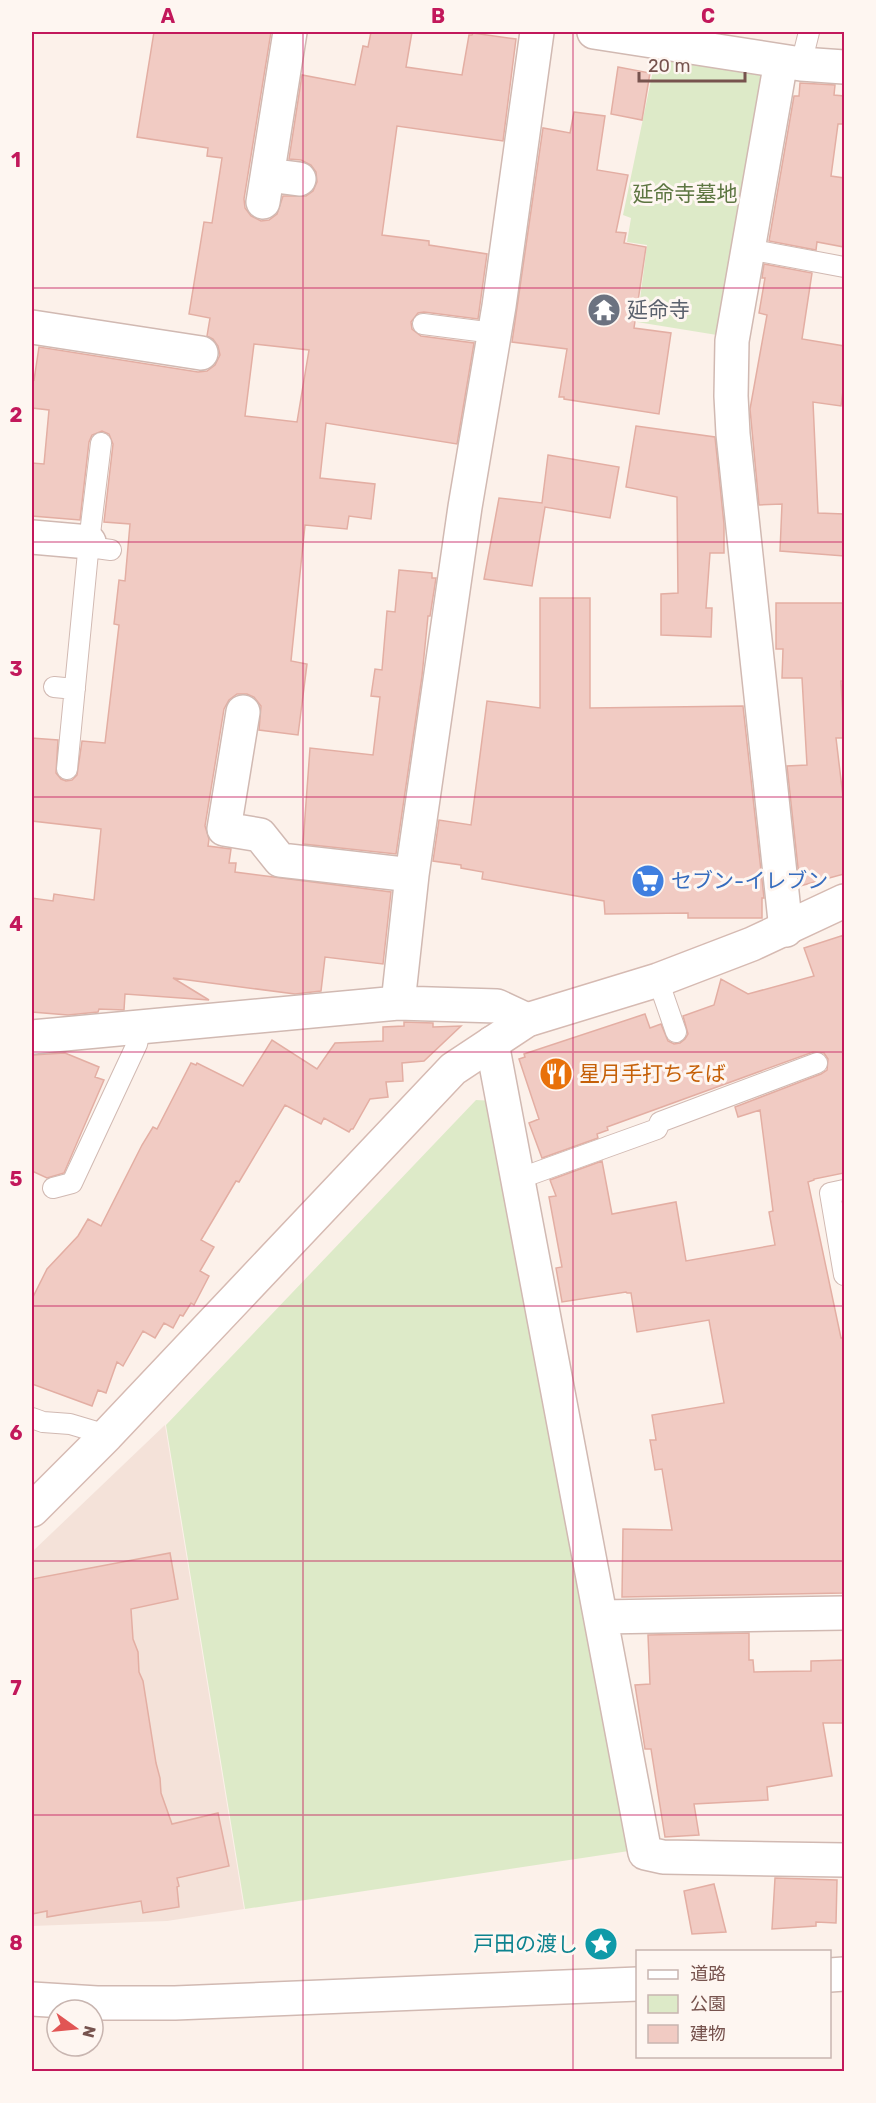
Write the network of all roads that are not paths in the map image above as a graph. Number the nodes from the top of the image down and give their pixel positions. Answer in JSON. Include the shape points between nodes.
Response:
{"nodes":[{"id":1,"x":290,"y":32,"type":"edge"},
{"id":2,"x":537,"y":32,"type":"edge"},
{"id":3,"x":594,"y":32,"type":"edge"},
{"id":4,"x":809,"y":32,"type":"edge"},
{"id":5,"x":791,"y":62,"type":"junction"},
{"id":6,"x":844,"y":67,"type":"edge"},
{"id":7,"x":277,"y":185,"type":"dead end"},
{"id":8,"x":748,"y":249,"type":"junction"},
{"id":9,"x":844,"y":267,"type":"edge"},
{"id":10,"x":423,"y":324,"type":"dead end"},
{"id":11,"x":32,"y":327,"type":"edge"},
{"id":12,"x":494,"y":333,"type":"junction"},
{"id":13,"x":201,"y":353,"type":"dead end"},
{"id":14,"x":101,"y":443,"type":"dead end"},
{"id":15,"x":32,"y":537,"type":"edge"},
{"id":16,"x":96,"y":546,"type":"junction"},
{"id":17,"x":54,"y":687,"type":"dead end"},
{"id":18,"x":75,"y":689,"type":"junction"},
{"id":19,"x":243,"y":712,"type":"dead end"},
{"id":20,"x":67,"y":769,"type":"dead end"},
{"id":21,"x":412,"y":875,"type":"junction"},
{"id":22,"x":844,"y":901,"type":"edge"},
{"id":23,"x":786,"y":930,"type":"junction"},
{"id":24,"x":658,"y":980,"type":"junction"},
{"id":25,"x":398,"y":1002,"type":"junction"},
{"id":26,"x":526,"y":1020,"type":"junction"},
{"id":27,"x":141,"y":1026,"type":"junction"},
{"id":28,"x":676,"y":1032,"type":"dead end"},
{"id":29,"x":32,"y":1037,"type":"edge"},
{"id":30,"x":492,"y":1043,"type":"junction"},
{"id":31,"x":817,"y":1063,"type":"dead end"},
{"id":32,"x":518,"y":1179,"type":"junction"},
{"id":33,"x":53,"y":1188,"type":"dead end"},
{"id":34,"x":844,"y":1190,"type":"edge"},
{"id":35,"x":844,"y":1275,"type":"edge"},
{"id":36,"x":32,"y":1419,"type":"edge"},
{"id":37,"x":106,"y":1435,"type":"junction"},
{"id":38,"x":32,"y":1510,"type":"edge"},
{"id":39,"x":844,"y":1613,"type":"edge"},
{"id":40,"x":601,"y":1617,"type":"junction"},
{"id":41,"x":844,"y":1860,"type":"edge"},
{"id":42,"x":636,"y":1984,"type":"edge"},
{"id":43,"x":32,"y":1999,"type":"edge"}],
"edges":[{"from":1,"to":7,"type":"street"},
{"from":2,"to":12,"type":"street"},
{"from":3,"to":5,"type":"street"},
{"from":4,"to":5,"type":"lane"},
{"from":5,"to":6,"type":"street"},
{"from":5,"to":8,"type":"street"},
{"from":8,"to":9,"type":"lane"},
{"from":8,"to":23,"type":"street","via":[[732,341],[731,413]]},
{"from":10,"to":12,"type":"lane"},
{"from":11,"to":13,"type":"street","via":[[166,333]]},
{"from":12,"to":21,"type":"street"},
{"from":14,"to":16,"type":"lane"},
{"from":15,"to":16,"type":"street"},
{"from":16,"to":18,"type":"lane"},
{"from":17,"to":18,"type":"lane"},
{"from":18,"to":20,"type":"lane"},
{"from":19,"to":21,"type":"street","via":[[211,828],[260,835],[280,860]]},
{"from":21,"to":25,"type":"street"},
{"from":22,"to":23,"type":"street"},
{"from":23,"to":24,"type":"street"},
{"from":24,"to":26,"type":"street"},
{"from":24,"to":28,"type":"lane"},
{"from":25,"to":26,"type":"street","via":[[497,1006]]},
{"from":25,"to":27,"type":"street"},
{"from":26,"to":30,"type":"street"},
{"from":27,"to":29,"type":"street"},
{"from":27,"to":33,"type":"lane","via":[[72,1183]]},
{"from":30,"to":32,"type":"street"},
{"from":30,"to":37,"type":"street","via":[[453,1070]]},
{"from":31,"to":32,"type":"lane","via":[[660,1122],[657,1129]]},
{"from":32,"to":40,"type":"street"},
{"from":34,"to":35,"type":"lane","via":[[830,1192]]},
{"from":36,"to":37,"type":"lane","via":[[70,1424]]},
{"from":37,"to":38,"type":"street"},
{"from":39,"to":40,"type":"street"},
{"from":40,"to":41,"type":"street","via":[[645,1853],[663,1857]]},
{"from":42,"to":43,"type":"street","via":[[175,2003]]}]}
